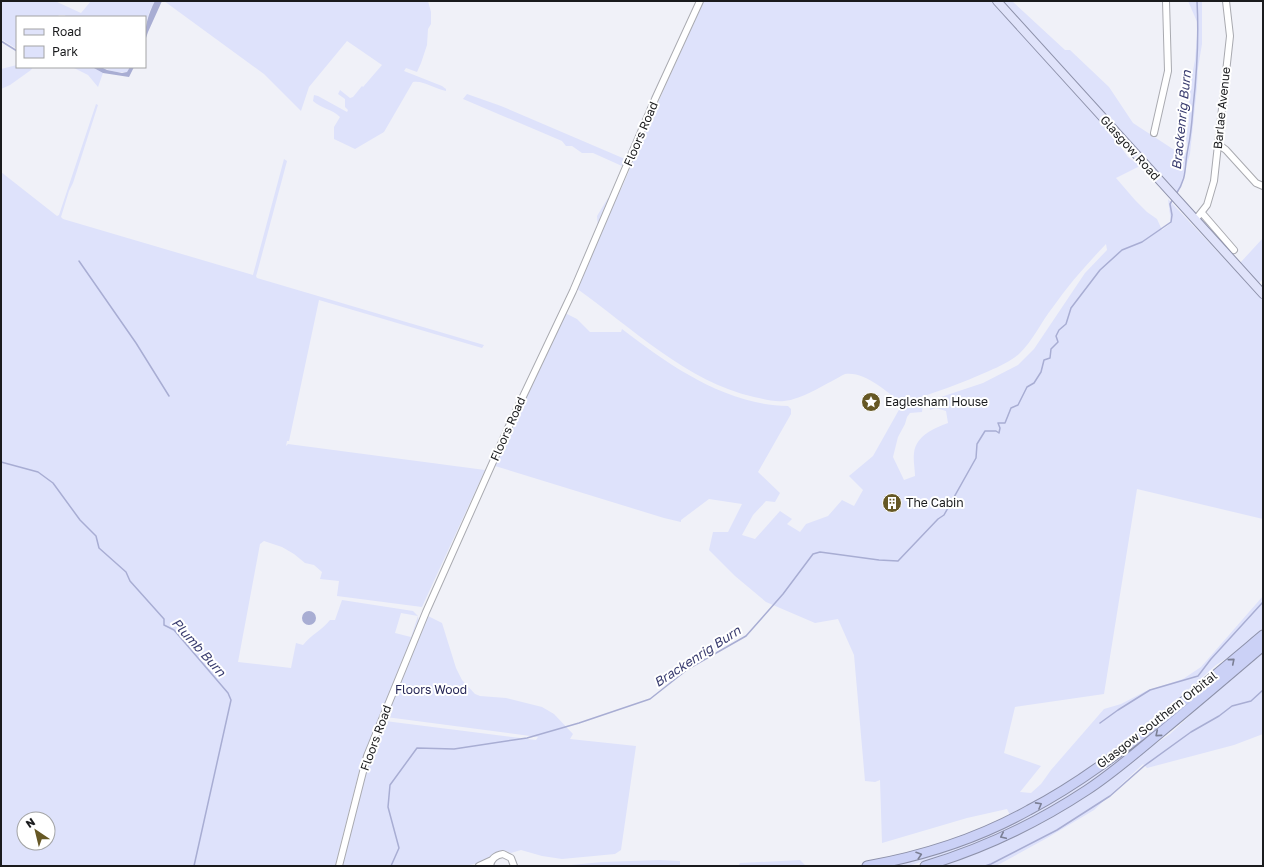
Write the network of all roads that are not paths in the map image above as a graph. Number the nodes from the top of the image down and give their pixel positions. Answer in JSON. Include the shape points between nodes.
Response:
{"nodes":[{"id":1,"x":700,"y":1,"type":"edge"},
{"id":2,"x":998,"y":1,"type":"edge"},
{"id":3,"x":1166,"y":1,"type":"edge"},
{"id":4,"x":1226,"y":1,"type":"edge"},
{"id":5,"x":1154,"y":133,"type":"dead end"},
{"id":6,"x":1217,"y":146,"type":"junction"},
{"id":7,"x":1263,"y":186,"type":"edge"},
{"id":8,"x":1202,"y":213,"type":"junction"},
{"id":9,"x":1196,"y":220,"type":"junction"},
{"id":10,"x":1234,"y":250,"type":"dead end"},
{"id":11,"x":1261,"y":289,"type":"edge"},
{"id":12,"x":1263,"y":634,"type":"edge"},
{"id":13,"x":1263,"y":646,"type":"edge"},
{"id":14,"x":491,"y":863,"type":"edge"},
{"id":15,"x":515,"y":864,"type":"edge"},
{"id":16,"x":339,"y":866,"type":"edge"},
{"id":17,"x":479,"y":866,"type":"edge"},
{"id":18,"x":867,"y":866,"type":"edge"},
{"id":19,"x":925,"y":866,"type":"edge"}],
"edges":[{"from":1,"to":16,"type":"street","name":"Floors Road","via":[[573,291],[426,612],[368,756]]},
{"from":2,"to":9,"type":"main road","name":"Glasgow Road"},
{"from":3,"to":5,"type":"street","via":[[1168,71],[1153,125]]},
{"from":4,"to":6,"type":"street","name":"Barlae Avenue","via":[[1230,36]]},
{"from":6,"to":7,"type":"street","via":[[1222,146],[1256,183]]},
{"from":6,"to":8,"type":"street","name":"Barlae Avenue","via":[[1212,188]]},
{"from":8,"to":9,"type":"street","name":"Barlae Avenue"},
{"from":8,"to":10,"type":"street"},
{"from":9,"to":11,"type":"main road","name":"Glasgow Road"},
{"from":18,"to":12,"type":"highway","name":"Glasgow Southern Orbital","one_way":true,"via":[[913,856],[963,840],[1048,800],[1118,754]]},
{"from":13,"to":19,"type":"highway","name":"Glasgow Southern Orbital","one_way":true,"via":[[1118,768],[1087,790],[1004,836],[952,858]]},
{"from":14,"to":15,"type":"street","via":[[495,857],[503,854]]},
{"from":14,"to":17,"type":"street"}]}
